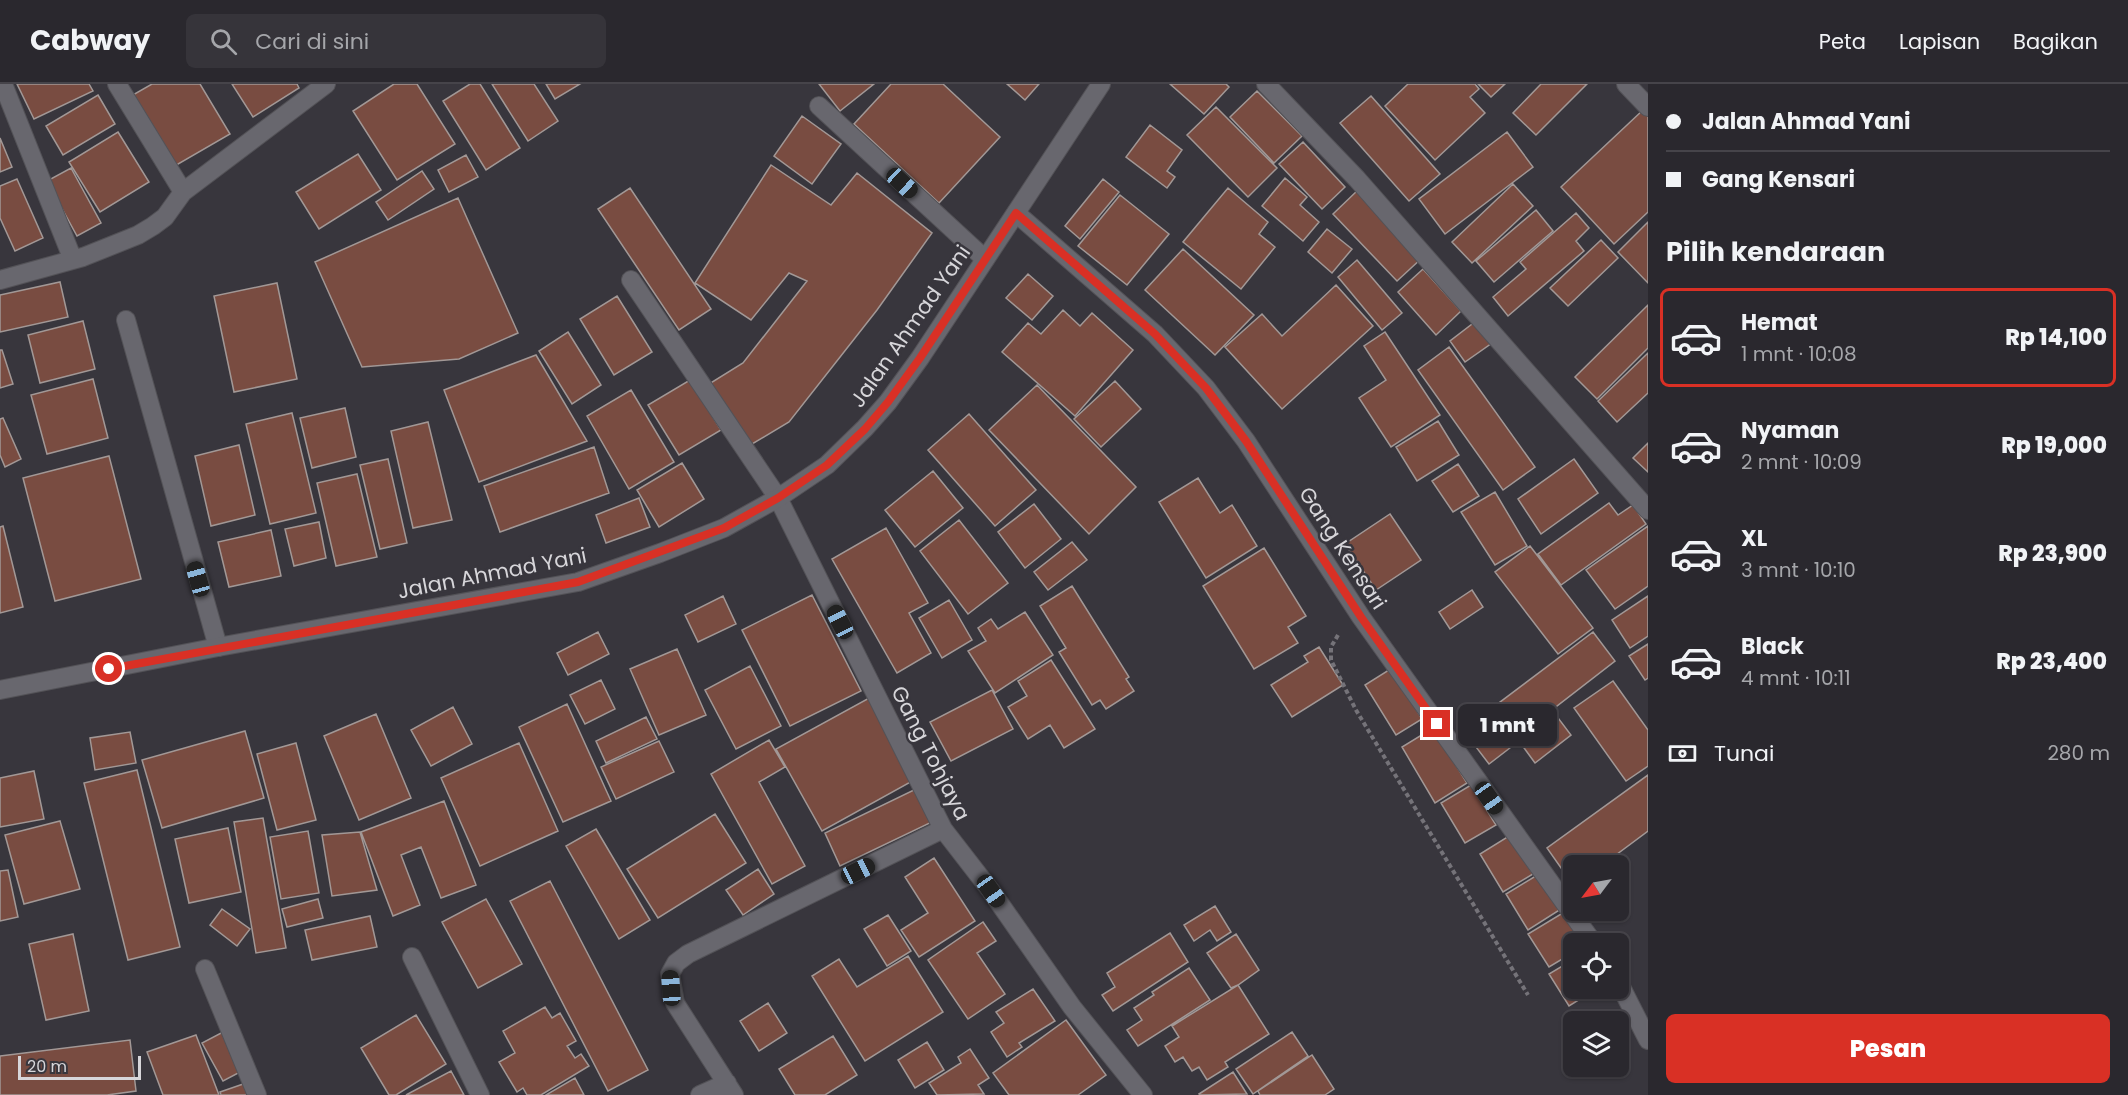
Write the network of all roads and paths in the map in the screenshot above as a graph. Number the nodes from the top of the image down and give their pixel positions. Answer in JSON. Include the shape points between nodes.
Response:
{"nodes":[{"id":1,"x":3,"y":84,"type":"edge"},
{"id":2,"x":117,"y":84,"type":"edge"},
{"id":3,"x":326,"y":84,"type":"edge"},
{"id":4,"x":1101,"y":84,"type":"edge"},
{"id":5,"x":1266,"y":84,"type":"edge"},
{"id":6,"x":1626,"y":84,"type":"edge"},
{"id":7,"x":819,"y":106,"type":"dead end"},
{"id":8,"x":1648,"y":107,"type":"edge"},
{"id":9,"x":183,"y":192,"type":"junction"},
{"id":10,"x":1016,"y":213,"type":"junction"},
{"id":11,"x":985,"y":259,"type":"junction"},
{"id":12,"x":73,"y":260,"type":"junction"},
{"id":13,"x":0,"y":280,"type":"edge"},
{"id":14,"x":631,"y":280,"type":"dead end"},
{"id":15,"x":126,"y":320,"type":"dead end"},
{"id":16,"x":778,"y":498,"type":"junction"},
{"id":17,"x":1648,"y":510,"type":"edge"},
{"id":18,"x":1361,"y":617,"type":"junction"},
{"id":19,"x":218,"y":647,"type":"junction"},
{"id":20,"x":0,"y":690,"type":"edge"},
{"id":21,"x":943,"y":829,"type":"junction"},
{"id":22,"x":1586,"y":933,"type":"edge"},
{"id":23,"x":412,"y":957,"type":"dead end"},
{"id":24,"x":205,"y":969,"type":"dead end"},
{"id":25,"x":1528,"y":995,"type":"dead end"},
{"id":26,"x":1627,"y":999,"type":"edge"},
{"id":27,"x":1648,"y":1040,"type":"edge"},
{"id":28,"x":730,"y":1089,"type":"edge"},
{"id":29,"x":257,"y":1095,"type":"edge"},
{"id":30,"x":480,"y":1095,"type":"edge"},
{"id":31,"x":700,"y":1095,"type":"edge"},
{"id":32,"x":1143,"y":1095,"type":"edge"}],
"edges":[{"from":1,"to":12,"type":"street"},
{"from":2,"to":9,"type":"street"},
{"from":3,"to":9,"type":"street"},
{"from":4,"to":10,"type":"street","name":"Jalan Ahmad Yani"},
{"from":5,"to":17,"type":"street","via":[[1365,188]]},
{"from":6,"to":8,"type":"street"},
{"from":7,"to":11,"type":"street"},
{"from":9,"to":12,"type":"street","via":[[165,217],[153,226]]},
{"from":10,"to":11,"type":"street","name":"Jalan Ahmad Yani"},
{"from":10,"to":18,"type":"street","name":"Gang Kensari","via":[[1155,334],[1206,388],[1246,441]]},
{"from":11,"to":16,"type":"street","name":"Jalan Ahmad Yani","via":[[920,358],[865,429],[827,465]]},
{"from":12,"to":13,"type":"street"},
{"from":14,"to":16,"type":"street","name":"Gang Tohjaya"},
{"from":15,"to":19,"type":"street"},
{"from":16,"to":19,"type":"street","name":"Jalan Ahmad Yani","via":[[724,528],[578,582]]},
{"from":16,"to":21,"type":"street","name":"Gang Tohjaya"},
{"from":18,"to":22,"type":"street","name":"Gang Kensari"},
{"from":18,"to":25,"type":"path","via":[[1340,632],[1331,647],[1331,660],[1356,710]]},
{"from":19,"to":20,"type":"street","name":"Jalan Ahmad Yani"},
{"from":21,"to":28,"type":"street","via":[[676,963],[670,974],[675,1003]]},
{"from":21,"to":32,"type":"street","name":"Gang Tohjaya","via":[[1072,1007]]},
{"from":23,"to":30,"type":"street"},
{"from":24,"to":29,"type":"street"},
{"from":26,"to":27,"type":"street"},
{"from":28,"to":31,"type":"street"}]}
